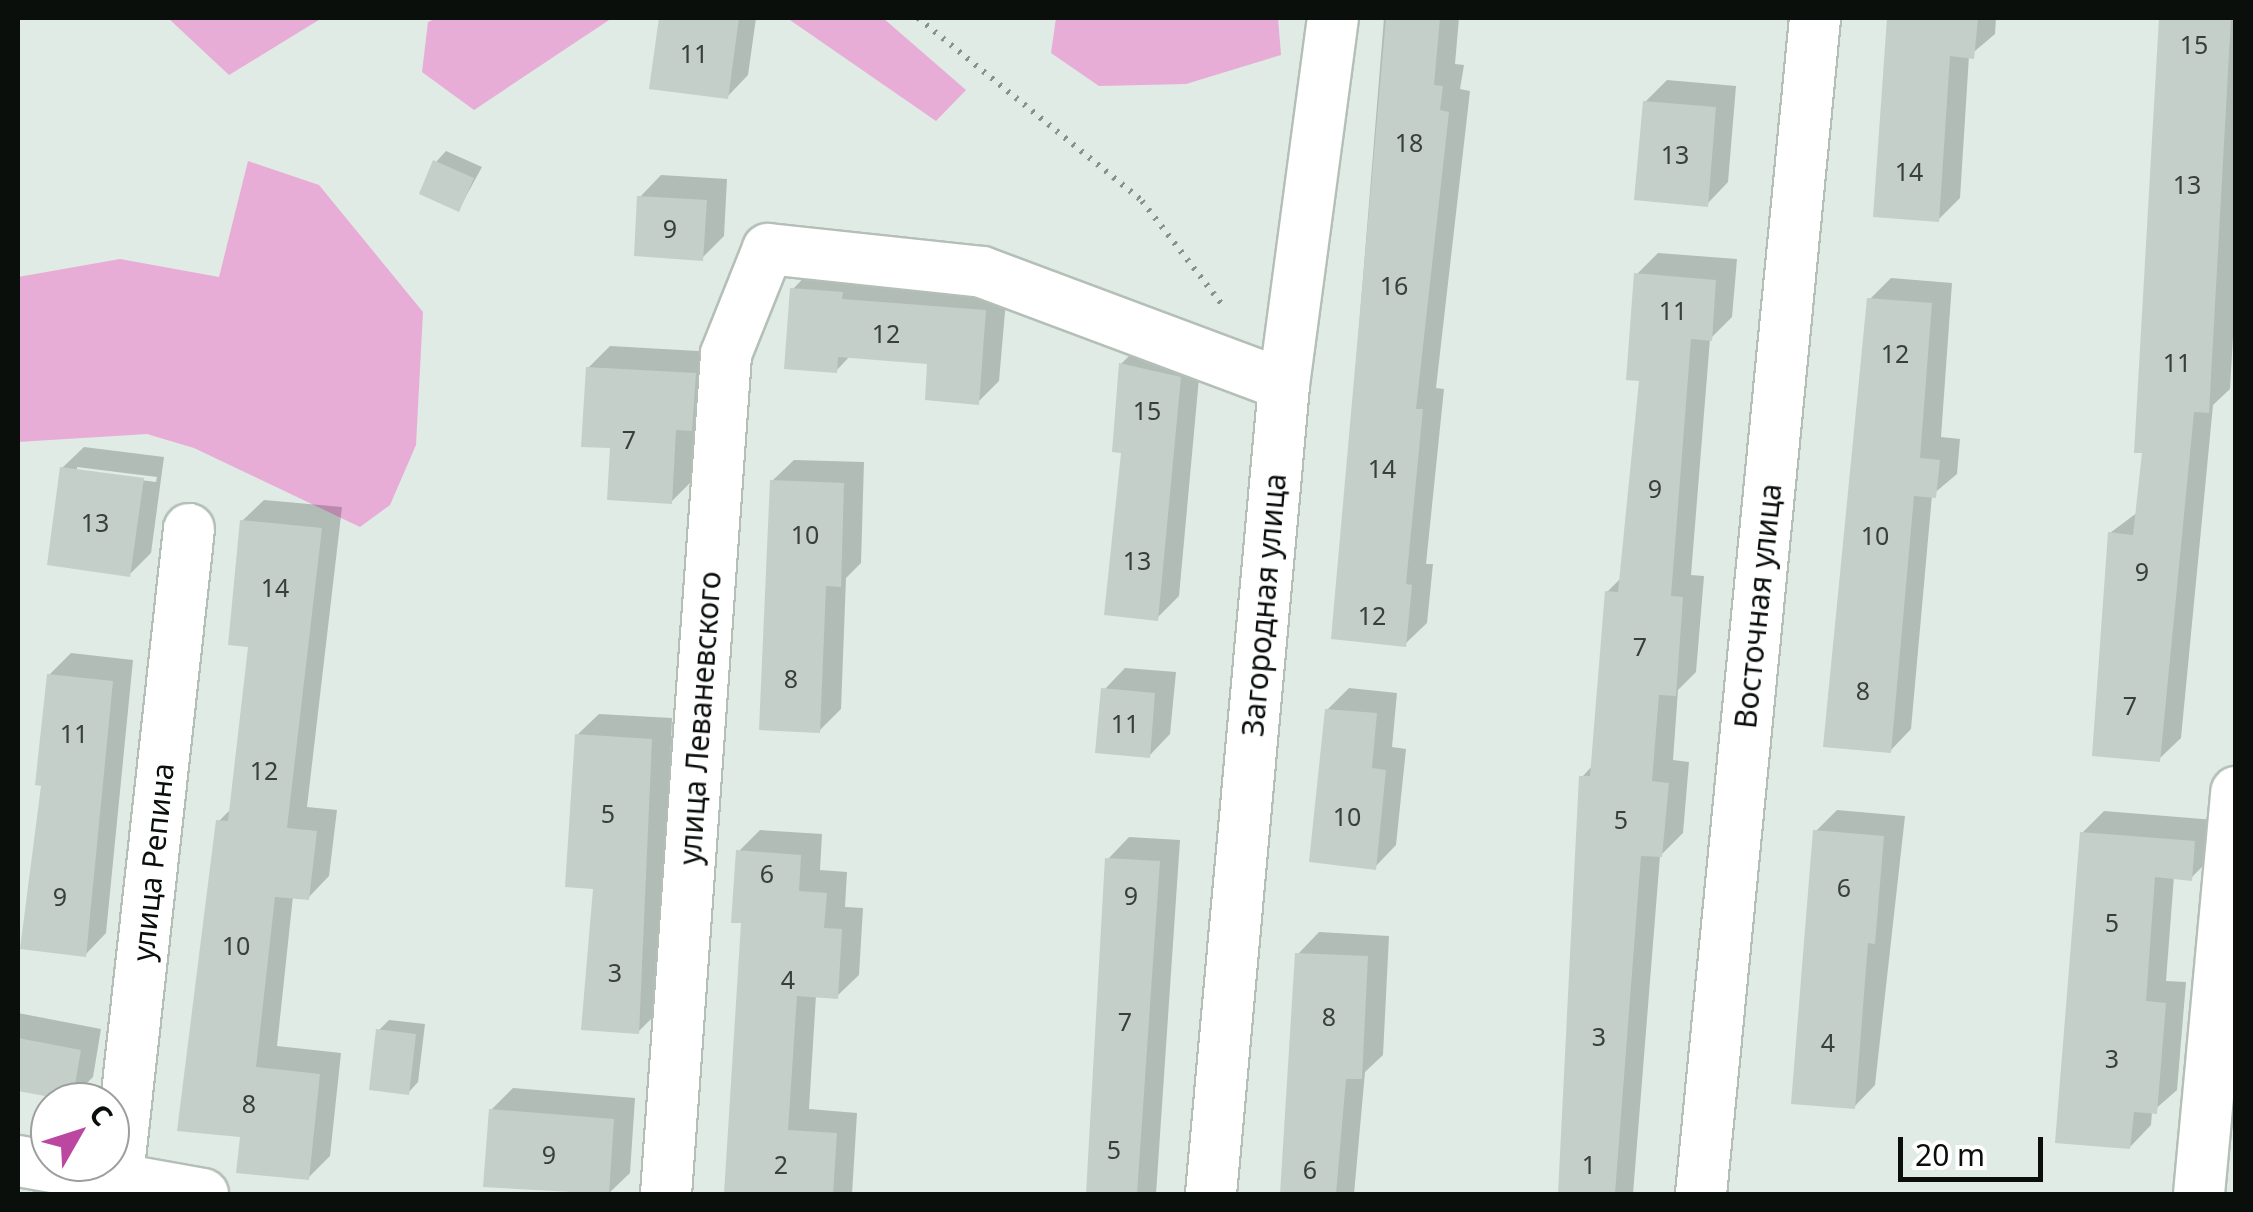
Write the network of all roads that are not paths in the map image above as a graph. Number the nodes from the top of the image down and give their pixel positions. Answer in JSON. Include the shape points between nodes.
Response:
{"nodes":[{"id":1,"x":1332,"y":18,"type":"edge"},
{"id":2,"x":1815,"y":18,"type":"edge"},
{"id":3,"x":1284,"y":385,"type":"junction"},
{"id":4,"x":189,"y":529,"type":"dead end"},
{"id":5,"x":2236,"y":792,"type":"edge"},
{"id":6,"x":18,"y":1161,"type":"edge"},
{"id":7,"x":117,"y":1188,"type":"edge"},
{"id":8,"x":203,"y":1194,"type":"edge"},
{"id":9,"x":666,"y":1194,"type":"edge"},
{"id":10,"x":1211,"y":1194,"type":"edge"},
{"id":11,"x":1701,"y":1194,"type":"edge"},
{"id":12,"x":2199,"y":1194,"type":"edge"}],
"edges":[{"from":1,"to":3,"type":"street","name":"Загородная улица"},
{"from":2,"to":11,"type":"street","name":"Восточная улица"},
{"from":3,"to":9,"type":"street","name":"улица Леваневского","via":[[982,272],[768,249],[726,354]]},
{"from":3,"to":10,"type":"street","name":"Загородная улица"},
{"from":4,"to":7,"type":"street","name":"улица Репина"},
{"from":5,"to":12,"type":"street"},
{"from":6,"to":7,"type":"street"},
{"from":7,"to":8,"type":"street"}]}
